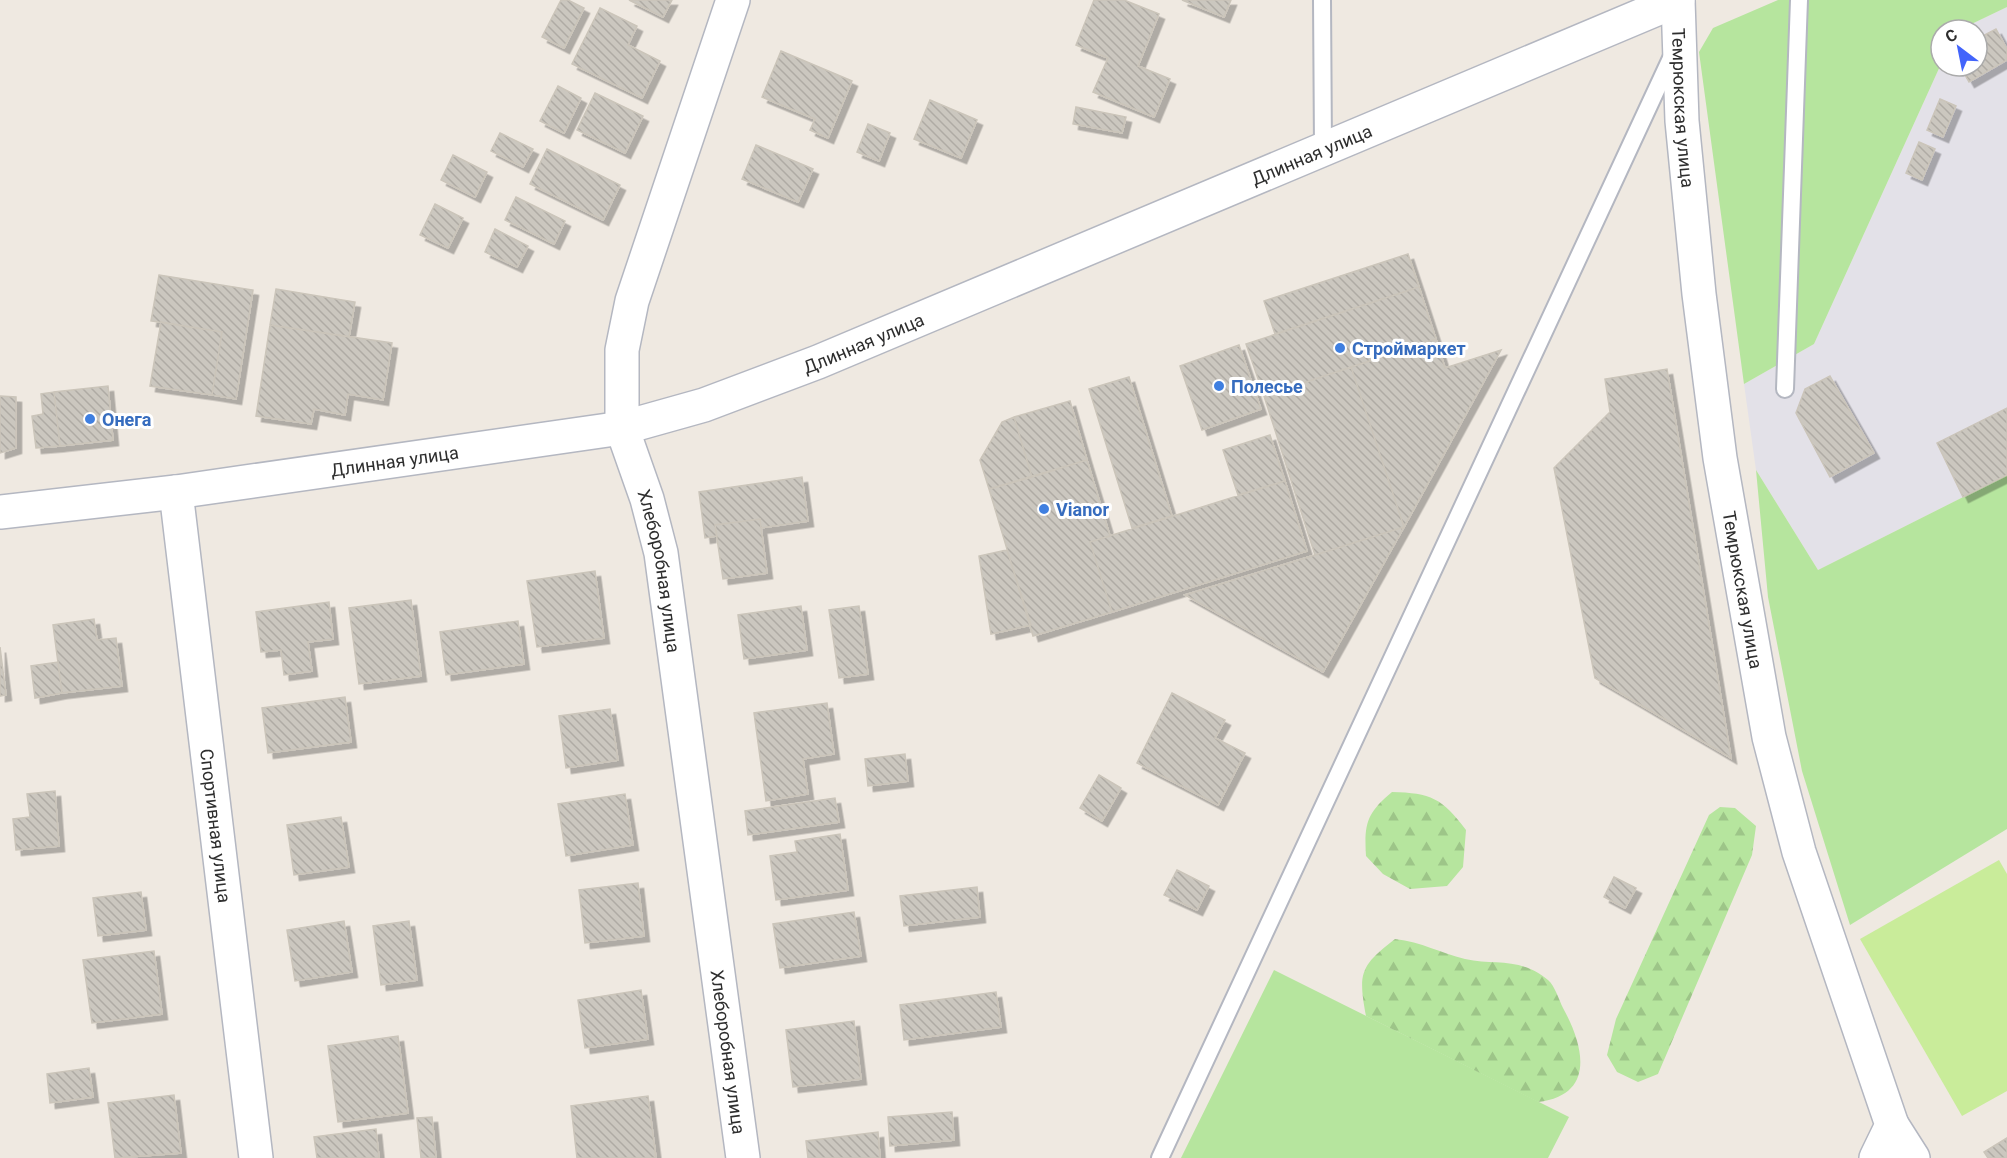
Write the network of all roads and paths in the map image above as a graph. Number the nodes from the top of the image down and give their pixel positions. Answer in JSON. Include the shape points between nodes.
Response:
{"nodes":[{"id":1,"x":733,"y":0,"type":"edge"},
{"id":2,"x":1322,"y":0,"type":"edge"},
{"id":3,"x":1678,"y":0,"type":"edge"},
{"id":4,"x":1799,"y":0,"type":"edge"},
{"id":5,"x":1680,"y":40,"type":"junction"},
{"id":6,"x":1323,"y":148,"type":"junction"},
{"id":7,"x":1785,"y":389,"type":"dead end"},
{"id":8,"x":622,"y":428,"type":"junction"},
{"id":9,"x":176,"y":492,"type":"junction"},
{"id":10,"x":0,"y":512,"type":"edge"},
{"id":11,"x":1892,"y":1125,"type":"junction"},
{"id":12,"x":256,"y":1158,"type":"edge"},
{"id":13,"x":743,"y":1158,"type":"edge"},
{"id":14,"x":1160,"y":1158,"type":"edge"},
{"id":15,"x":1876,"y":1158,"type":"edge"},
{"id":16,"x":1913,"y":1158,"type":"edge"}],
"edges":[{"from":1,"to":8,"type":"street","name":"Хлеборобная улица","via":[[632,301],[622,350]]},
{"from":2,"to":6,"type":"lane"},
{"from":3,"to":5,"type":"street","name":"Темрюкская улица"},
{"from":3,"to":6,"type":"street","name":"Длинная улица"},
{"from":4,"to":7,"type":"lane"},
{"from":5,"to":11,"type":"street","name":"Темрюкская улица","via":[[1682,121],[1699,294],[1720,458],[1769,736],[1799,852]]},
{"from":5,"to":14,"type":"lane"},
{"from":6,"to":8,"type":"street","name":"Длинная улица","via":[[818,362],[704,405]]},
{"from":8,"to":9,"type":"street","name":"Длинная улица"},
{"from":8,"to":13,"type":"street","name":"Хлеборобная улица","via":[[661,553]]},
{"from":9,"to":10,"type":"street","name":"Длинная улица"},
{"from":9,"to":12,"type":"street","name":"Спортивная улица"},
{"from":11,"to":15,"type":"street"},
{"from":11,"to":16,"type":"street","name":"Темрюкская улица"}]}
